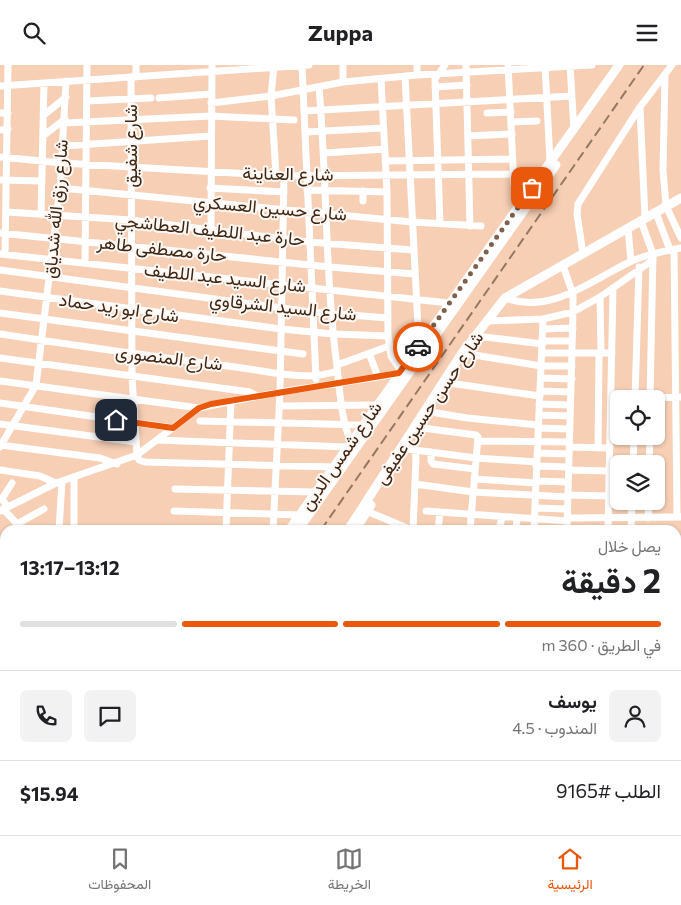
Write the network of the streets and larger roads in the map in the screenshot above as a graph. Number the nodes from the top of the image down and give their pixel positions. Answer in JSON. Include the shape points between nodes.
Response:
{"nodes":[{"id":1,"x":8,"y":65,"type":"edge"},
{"id":2,"x":86,"y":65,"type":"edge"},
{"id":3,"x":136,"y":65,"type":"edge"},
{"id":4,"x":302,"y":65,"type":"edge"},
{"id":5,"x":309,"y":65,"type":"edge"},
{"id":6,"x":343,"y":65,"type":"edge"},
{"id":7,"x":417,"y":65,"type":"edge"},
{"id":8,"x":445,"y":65,"type":"edge"},
{"id":9,"x":592,"y":65,"type":"edge"},
{"id":10,"x":619,"y":65,"type":"edge"},
{"id":11,"x":626,"y":65,"type":"edge"},
{"id":12,"x":672,"y":65,"type":"edge"},
{"id":13,"x":545,"y":66,"type":"edge"},
{"id":14,"x":570,"y":66,"type":"edge"},
{"id":15,"x":273,"y":67,"type":"edge"},
{"id":16,"x":508,"y":68,"type":"edge"},
{"id":17,"x":212,"y":69,"type":"edge"},
{"id":18,"x":466,"y":69,"type":"edge"},
{"id":19,"x":436,"y":74,"type":"junction"},
{"id":20,"x":417,"y":75,"type":"junction"},
{"id":21,"x":665,"y":75,"type":"junction"},
{"id":22,"x":405,"y":76,"type":"junction"},
{"id":23,"x":134,"y":77,"type":"junction"},
{"id":24,"x":381,"y":79,"type":"junction"},
{"id":25,"x":87,"y":80,"type":"junction"},
{"id":26,"x":66,"y":81,"type":"junction"},
{"id":27,"x":343,"y":82,"type":"junction"},
{"id":28,"x":44,"y":83,"type":"junction"},
{"id":29,"x":9,"y":85,"type":"junction"},
{"id":30,"x":467,"y":85,"type":"junction"},
{"id":31,"x":0,"y":86,"type":"edge"},
{"id":32,"x":319,"y":87,"type":"junction"},
{"id":33,"x":435,"y":87,"type":"junction"},
{"id":34,"x":303,"y":90,"type":"junction"},
{"id":35,"x":211,"y":94,"type":"junction"},
{"id":36,"x":271,"y":96,"type":"junction"},
{"id":37,"x":572,"y":96,"type":"junction"},
{"id":38,"x":66,"y":97,"type":"junction"},
{"id":39,"x":546,"y":97,"type":"junction"},
{"id":40,"x":131,"y":99,"type":"junction"},
{"id":41,"x":510,"y":99,"type":"junction"},
{"id":42,"x":87,"y":101,"type":"junction"},
{"id":43,"x":467,"y":102,"type":"junction"},
{"id":44,"x":211,"y":103,"type":"junction"},
{"id":45,"x":436,"y":104,"type":"junction"},
{"id":46,"x":406,"y":105,"type":"junction"},
{"id":47,"x":382,"y":107,"type":"junction"},
{"id":48,"x":640,"y":107,"type":"junction"},
{"id":49,"x":321,"y":110,"type":"junction"},
{"id":50,"x":304,"y":111,"type":"junction"},
{"id":51,"x":511,"y":112,"type":"junction"},
{"id":52,"x":0,"y":113,"type":"edge"},
{"id":53,"x":8,"y":113,"type":"junction"},
{"id":54,"x":488,"y":113,"type":"dead end"},
{"id":55,"x":44,"y":115,"type":"junction"},
{"id":56,"x":211,"y":116,"type":"junction"},
{"id":57,"x":272,"y":119,"type":"junction"},
{"id":58,"x":131,"y":120,"type":"junction"},
{"id":59,"x":294,"y":120,"type":"dead end"},
{"id":60,"x":64,"y":121,"type":"junction"},
{"id":61,"x":538,"y":121,"type":"dead end"},
{"id":62,"x":86,"y":122,"type":"junction"},
{"id":63,"x":511,"y":122,"type":"junction"},
{"id":64,"x":383,"y":128,"type":"junction"},
{"id":65,"x":8,"y":129,"type":"junction"},
{"id":66,"x":0,"y":130,"type":"edge"},
{"id":67,"x":574,"y":130,"type":"junction"},
{"id":68,"x":323,"y":131,"type":"junction"},
{"id":69,"x":304,"y":132,"type":"junction"},
{"id":70,"x":512,"y":134,"type":"junction"},
{"id":71,"x":43,"y":136,"type":"junction"},
{"id":72,"x":211,"y":136,"type":"junction"},
{"id":73,"x":468,"y":136,"type":"junction"},
{"id":74,"x":132,"y":141,"type":"junction"},
{"id":75,"x":4,"y":143,"type":"edge"},
{"id":76,"x":85,"y":144,"type":"junction"},
{"id":77,"x":63,"y":146,"type":"junction"},
{"id":78,"x":385,"y":149,"type":"junction"},
{"id":79,"x":325,"y":153,"type":"junction"},
{"id":80,"x":4,"y":157,"type":"edge"},
{"id":81,"x":513,"y":159,"type":"junction"},
{"id":82,"x":438,"y":160,"type":"junction"},
{"id":83,"x":468,"y":160,"type":"junction"},
{"id":84,"x":42,"y":161,"type":"junction"},
{"id":85,"x":385,"y":161,"type":"junction"},
{"id":86,"x":409,"y":161,"type":"junction"},
{"id":87,"x":550,"y":162,"type":"junction"},
{"id":88,"x":62,"y":163,"type":"junction"},
{"id":89,"x":86,"y":164,"type":"junction"},
{"id":90,"x":132,"y":167,"type":"junction"},
{"id":91,"x":210,"y":171,"type":"junction"},
{"id":92,"x":438,"y":174,"type":"junction"},
{"id":93,"x":468,"y":174,"type":"junction"},
{"id":94,"x":514,"y":174,"type":"junction"},
{"id":95,"x":280,"y":175,"type":"junction"},
{"id":96,"x":306,"y":175,"type":"junction"},
{"id":97,"x":326,"y":175,"type":"junction"},
{"id":98,"x":386,"y":175,"type":"junction"},
{"id":99,"x":410,"y":175,"type":"junction"},
{"id":100,"x":4,"y":180,"type":"edge"},
{"id":101,"x":42,"y":181,"type":"junction"},
{"id":102,"x":210,"y":188,"type":"junction"},
{"id":103,"x":60,"y":189,"type":"junction"},
{"id":104,"x":307,"y":190,"type":"junction"},
{"id":105,"x":86,"y":191,"type":"junction"},
{"id":106,"x":327,"y":191,"type":"junction"},
{"id":107,"x":363,"y":191,"type":"junction"},
{"id":108,"x":284,"y":192,"type":"junction"},
{"id":109,"x":387,"y":192,"type":"junction"},
{"id":110,"x":131,"y":196,"type":"junction"},
{"id":111,"x":681,"y":198,"type":"edge"},
{"id":112,"x":363,"y":201,"type":"dead end"},
{"id":113,"x":3,"y":203,"type":"edge"},
{"id":114,"x":209,"y":203,"type":"junction"},
{"id":115,"x":525,"y":203,"type":"junction"},
{"id":116,"x":666,"y":206,"type":"junction"},
{"id":117,"x":283,"y":210,"type":"junction"},
{"id":118,"x":7,"y":212,"type":"junction"},
{"id":119,"x":308,"y":212,"type":"junction"},
{"id":120,"x":656,"y":213,"type":"junction"},
{"id":121,"x":327,"y":214,"type":"junction"},
{"id":122,"x":41,"y":215,"type":"junction"},
{"id":123,"x":57,"y":215,"type":"junction"},
{"id":124,"x":86,"y":217,"type":"junction"},
{"id":125,"x":387,"y":219,"type":"junction"},
{"id":126,"x":643,"y":219,"type":"junction"},
{"id":127,"x":131,"y":221,"type":"junction"},
{"id":128,"x":412,"y":222,"type":"junction"},
{"id":129,"x":440,"y":224,"type":"junction"},
{"id":130,"x":470,"y":226,"type":"junction"},
{"id":131,"x":481,"y":226,"type":"dead end"},
{"id":132,"x":628,"y":228,"type":"junction"},
{"id":133,"x":211,"y":230,"type":"junction"},
{"id":134,"x":3,"y":233,"type":"edge"},
{"id":135,"x":55,"y":238,"type":"junction"},
{"id":136,"x":681,"y":238,"type":"edge"},
{"id":137,"x":283,"y":239,"type":"junction"},
{"id":138,"x":85,"y":241,"type":"junction"},
{"id":139,"x":309,"y":242,"type":"junction"},
{"id":140,"x":329,"y":243,"type":"junction"},
{"id":141,"x":132,"y":246,"type":"junction"},
{"id":142,"x":387,"y":248,"type":"junction"},
{"id":143,"x":675,"y":249,"type":"edge"},
{"id":144,"x":413,"y":250,"type":"junction"},
{"id":145,"x":3,"y":254,"type":"edge"},
{"id":146,"x":583,"y":254,"type":"junction"},
{"id":147,"x":653,"y":257,"type":"junction"},
{"id":148,"x":52,"y":260,"type":"junction"},
{"id":149,"x":635,"y":260,"type":"junction"},
{"id":150,"x":283,"y":261,"type":"junction"},
{"id":151,"x":85,"y":263,"type":"junction"},
{"id":152,"x":310,"y":265,"type":"junction"},
{"id":153,"x":563,"y":266,"type":"junction"},
{"id":154,"x":678,"y":266,"type":"edge"},
{"id":155,"x":330,"y":267,"type":"junction"},
{"id":156,"x":639,"y":268,"type":"junction"},
{"id":157,"x":132,"y":269,"type":"junction"},
{"id":158,"x":0,"y":270,"type":"edge"},
{"id":159,"x":388,"y":272,"type":"junction"},
{"id":160,"x":414,"y":273,"type":"junction"},
{"id":161,"x":50,"y":277,"type":"junction"},
{"id":162,"x":282,"y":284,"type":"junction"},
{"id":163,"x":311,"y":286,"type":"junction"},
{"id":164,"x":613,"y":288,"type":"junction"},
{"id":165,"x":132,"y":289,"type":"junction"},
{"id":166,"x":331,"y":289,"type":"junction"},
{"id":167,"x":0,"y":291,"type":"edge"},
{"id":168,"x":573,"y":294,"type":"junction"},
{"id":169,"x":388,"y":295,"type":"junction"},
{"id":170,"x":511,"y":297,"type":"junction"},
{"id":171,"x":600,"y":297,"type":"junction"},
{"id":172,"x":416,"y":298,"type":"junction"},
{"id":173,"x":678,"y":298,"type":"edge"},
{"id":174,"x":48,"y":299,"type":"junction"},
{"id":175,"x":449,"y":303,"type":"junction"},
{"id":176,"x":282,"y":309,"type":"junction"},
{"id":177,"x":132,"y":310,"type":"junction"},
{"id":178,"x":312,"y":312,"type":"junction"},
{"id":179,"x":573,"y":312,"type":"junction"},
{"id":180,"x":0,"y":313,"type":"edge"},
{"id":181,"x":332,"y":314,"type":"junction"},
{"id":182,"x":388,"y":318,"type":"junction"},
{"id":183,"x":45,"y":319,"type":"junction"},
{"id":184,"x":543,"y":319,"type":"junction"},
{"id":185,"x":491,"y":321,"type":"junction"},
{"id":186,"x":573,"y":328,"type":"junction"},
{"id":187,"x":281,"y":329,"type":"junction"},
{"id":188,"x":543,"y":329,"type":"junction"},
{"id":189,"x":132,"y":331,"type":"junction"},
{"id":190,"x":313,"y":332,"type":"junction"},
{"id":191,"x":678,"y":332,"type":"edge"},
{"id":192,"x":0,"y":335,"type":"edge"},
{"id":193,"x":332,"y":335,"type":"junction"},
{"id":194,"x":388,"y":336,"type":"junction"},
{"id":195,"x":478,"y":337,"type":"junction"},
{"id":196,"x":42,"y":340,"type":"junction"},
{"id":197,"x":572,"y":341,"type":"junction"},
{"id":198,"x":543,"y":342,"type":"junction"},
{"id":199,"x":389,"y":346,"type":"junction"},
{"id":200,"x":418,"y":348,"type":"junction"},
{"id":201,"x":280,"y":351,"type":"junction"},
{"id":202,"x":369,"y":353,"type":"junction"},
{"id":203,"x":542,"y":353,"type":"junction"},
{"id":204,"x":572,"y":353,"type":"junction"},
{"id":205,"x":601,"y":353,"type":"junction"},
{"id":206,"x":612,"y":353,"type":"junction"},
{"id":207,"x":132,"y":354,"type":"junction"},
{"id":208,"x":303,"y":354,"type":"dead end"},
{"id":209,"x":465,"y":354,"type":"junction"},
{"id":210,"x":0,"y":358,"type":"edge"},
{"id":211,"x":39,"y":363,"type":"junction"},
{"id":212,"x":678,"y":365,"type":"edge"},
{"id":213,"x":541,"y":366,"type":"junction"},
{"id":214,"x":572,"y":366,"type":"junction"},
{"id":215,"x":337,"y":368,"type":"junction"},
{"id":216,"x":280,"y":372,"type":"junction"},
{"id":217,"x":403,"y":372,"type":"junction"},
{"id":218,"x":315,"y":376,"type":"junction"},
{"id":219,"x":132,"y":377,"type":"junction"},
{"id":220,"x":378,"y":377,"type":"junction"},
{"id":221,"x":541,"y":378,"type":"junction"},
{"id":222,"x":572,"y":379,"type":"junction"},
{"id":223,"x":0,"y":381,"type":"edge"},
{"id":224,"x":339,"y":383,"type":"junction"},
{"id":225,"x":449,"y":383,"type":"junction"},
{"id":226,"x":36,"y":385,"type":"junction"},
{"id":227,"x":317,"y":387,"type":"junction"},
{"id":228,"x":635,"y":390,"type":"edge"},
{"id":229,"x":650,"y":390,"type":"edge"},
{"id":230,"x":280,"y":392,"type":"junction"},
{"id":231,"x":571,"y":392,"type":"junction"},
{"id":232,"x":257,"y":396,"type":"junction"},
{"id":233,"x":540,"y":397,"type":"junction"},
{"id":234,"x":665,"y":397,"type":"edge"},
{"id":235,"x":678,"y":397,"type":"edge"},
{"id":236,"x":134,"y":400,"type":"junction"},
{"id":237,"x":232,"y":401,"type":"junction"},
{"id":238,"x":0,"y":403,"type":"edge"},
{"id":239,"x":377,"y":405,"type":"junction"},
{"id":240,"x":570,"y":405,"type":"junction"},
{"id":241,"x":279,"y":406,"type":"junction"},
{"id":242,"x":343,"y":406,"type":"junction"},
{"id":243,"x":24,"y":407,"type":"junction"},
{"id":244,"x":199,"y":408,"type":"junction"},
{"id":245,"x":431,"y":412,"type":"junction"},
{"id":246,"x":539,"y":415,"type":"junction"},
{"id":247,"x":570,"y":416,"type":"junction"},
{"id":248,"x":200,"y":421,"type":"dead end"},
{"id":249,"x":230,"y":422,"type":"junction"},
{"id":250,"x":135,"y":423,"type":"junction"},
{"id":251,"x":278,"y":423,"type":"junction"},
{"id":252,"x":0,"y":425,"type":"edge"},
{"id":253,"x":346,"y":425,"type":"junction"},
{"id":254,"x":363,"y":425,"type":"junction"},
{"id":255,"x":678,"y":425,"type":"edge"},
{"id":256,"x":12,"y":426,"type":"junction"},
{"id":257,"x":538,"y":426,"type":"junction"},
{"id":258,"x":418,"y":427,"type":"junction"},
{"id":259,"x":173,"y":428,"type":"junction"},
{"id":260,"x":570,"y":429,"type":"junction"},
{"id":261,"x":477,"y":438,"type":"junction"},
{"id":262,"x":157,"y":441,"type":"junction"},
{"id":263,"x":538,"y":441,"type":"junction"},
{"id":264,"x":136,"y":442,"type":"junction"},
{"id":265,"x":230,"y":443,"type":"junction"},
{"id":266,"x":349,"y":444,"type":"junction"},
{"id":267,"x":277,"y":445,"type":"junction"},
{"id":268,"x":0,"y":446,"type":"edge"},
{"id":269,"x":569,"y":448,"type":"junction"},
{"id":270,"x":598,"y":448,"type":"junction"},
{"id":271,"x":610,"y":448,"type":"junction"},
{"id":272,"x":411,"y":449,"type":"junction"},
{"id":273,"x":431,"y":452,"type":"junction"},
{"id":274,"x":537,"y":453,"type":"junction"},
{"id":275,"x":137,"y":455,"type":"junction"},
{"id":276,"x":679,"y":455,"type":"edge"},
{"id":277,"x":476,"y":458,"type":"junction"},
{"id":278,"x":117,"y":464,"type":"junction"},
{"id":279,"x":537,"y":464,"type":"junction"},
{"id":280,"x":229,"y":465,"type":"junction"},
{"id":281,"x":276,"y":466,"type":"junction"},
{"id":282,"x":334,"y":467,"type":"junction"},
{"id":283,"x":475,"y":469,"type":"junction"},
{"id":284,"x":569,"y":469,"type":"junction"},
{"id":285,"x":0,"y":470,"type":"edge"},
{"id":286,"x":609,"y":471,"type":"junction"},
{"id":287,"x":74,"y":477,"type":"junction"},
{"id":288,"x":474,"y":479,"type":"junction"},
{"id":289,"x":59,"y":482,"type":"junction"},
{"id":290,"x":536,"y":482,"type":"junction"},
{"id":291,"x":568,"y":482,"type":"junction"},
{"id":292,"x":12,"y":483,"type":"dead end"},
{"id":293,"x":415,"y":484,"type":"junction"},
{"id":294,"x":679,"y":486,"type":"edge"},
{"id":295,"x":175,"y":489,"type":"dead end"},
{"id":296,"x":228,"y":490,"type":"junction"},
{"id":297,"x":277,"y":490,"type":"junction"},
{"id":298,"x":3,"y":491,"type":"edge"},
{"id":299,"x":316,"y":492,"type":"junction"},
{"id":300,"x":473,"y":492,"type":"junction"},
{"id":301,"x":535,"y":496,"type":"junction"},
{"id":302,"x":568,"y":496,"type":"junction"},
{"id":303,"x":609,"y":496,"type":"junction"},
{"id":304,"x":535,"y":508,"type":"junction"},
{"id":305,"x":3,"y":509,"type":"edge"},
{"id":306,"x":44,"y":509,"type":"dead end"},
{"id":307,"x":568,"y":509,"type":"junction"},
{"id":308,"x":364,"y":510,"type":"junction"},
{"id":309,"x":632,"y":510,"type":"edge"},
{"id":310,"x":648,"y":510,"type":"edge"},
{"id":311,"x":174,"y":511,"type":"dead end"},
{"id":312,"x":426,"y":511,"type":"dead end"},
{"id":313,"x":440,"y":512,"type":"junction"},
{"id":314,"x":227,"y":513,"type":"junction"},
{"id":315,"x":275,"y":514,"type":"junction"},
{"id":316,"x":472,"y":514,"type":"junction"},
{"id":317,"x":300,"y":515,"type":"junction"},
{"id":318,"x":502,"y":517,"type":"junction"},
{"id":319,"x":679,"y":517,"type":"edge"},
{"id":320,"x":517,"y":518,"type":"junction"},
{"id":321,"x":648,"y":518,"type":"junction"},
{"id":322,"x":534,"y":519,"type":"junction"},
{"id":323,"x":567,"y":519,"type":"junction"},
{"id":324,"x":608,"y":519,"type":"junction"},
{"id":325,"x":631,"y":519,"type":"junction"},
{"id":326,"x":18,"y":524,"type":"joint"},
{"id":327,"x":59,"y":525,"type":"edge"},
{"id":328,"x":74,"y":525,"type":"edge"},
{"id":329,"x":226,"y":525,"type":"edge"},
{"id":330,"x":274,"y":525,"type":"edge"},
{"id":331,"x":293,"y":525,"type":"edge"},
{"id":332,"x":301,"y":525,"type":"edge"},
{"id":333,"x":357,"y":525,"type":"edge"},
{"id":334,"x":400,"y":525,"type":"edge"},
{"id":335,"x":412,"y":525,"type":"edge"},
{"id":336,"x":439,"y":525,"type":"edge"},
{"id":337,"x":471,"y":525,"type":"edge"},
{"id":338,"x":500,"y":525,"type":"edge"},
{"id":339,"x":516,"y":525,"type":"edge"},
{"id":340,"x":534,"y":525,"type":"edge"},
{"id":341,"x":567,"y":525,"type":"edge"},
{"id":342,"x":608,"y":525,"type":"edge"},
{"id":343,"x":631,"y":525,"type":"edge"}],
"edges":[{"from":1,"to":29,"type":"street"},
{"from":2,"to":25,"type":"street"},
{"from":3,"to":23,"type":"street","name":"شارع شفيق"},
{"from":4,"to":5,"type":"street"},
{"from":4,"to":15,"type":"street"},
{"from":4,"to":34,"type":"street"},
{"from":6,"to":27,"type":"street"},
{"from":7,"to":20,"type":"street"},
{"from":8,"to":19,"type":"street"},
{"from":9,"to":14,"type":"street"},
{"from":10,"to":67,"type":"street","name":"شارع شمس الدين"},
{"from":11,"to":115,"type":"street","name":"شارع شمس الدين"},
{"from":12,"to":21,"type":"street"},
{"from":13,"to":14,"type":"street"},
{"from":13,"to":16,"type":"street"},
{"from":13,"to":39,"type":"street"},
{"from":14,"to":37,"type":"street"},
{"from":15,"to":17,"type":"street"},
{"from":15,"to":36,"type":"street"},
{"from":16,"to":18,"type":"street"},
{"from":16,"to":41,"type":"street"},
{"from":17,"to":23,"type":"street"},
{"from":17,"to":35,"type":"street"},
{"from":18,"to":19,"type":"street"},
{"from":18,"to":30,"type":"street"},
{"from":19,"to":20,"type":"street"},
{"from":19,"to":33,"type":"street"},
{"from":20,"to":22,"type":"street"},
{"from":21,"to":48,"type":"street"},
{"from":21,"to":116,"type":"street","via":[[663,170]]},
{"from":22,"to":24,"type":"street"},
{"from":22,"to":46,"type":"street"},
{"from":23,"to":25,"type":"street"},
{"from":23,"to":40,"type":"street","name":"شارع شفيق"},
{"from":24,"to":27,"type":"street"},
{"from":24,"to":47,"type":"street"},
{"from":25,"to":26,"type":"street"},
{"from":25,"to":42,"type":"street"},
{"from":26,"to":28,"type":"street"},
{"from":26,"to":38,"type":"street","name":"شارع رزق الله شدياق"},
{"from":27,"to":32,"type":"street"},
{"from":28,"to":29,"type":"street"},
{"from":28,"to":55,"type":"street"},
{"from":29,"to":31,"type":"street"},
{"from":29,"to":53,"type":"street"},
{"from":30,"to":33,"type":"street"},
{"from":30,"to":43,"type":"street"},
{"from":32,"to":34,"type":"street"},
{"from":32,"to":49,"type":"street"},
{"from":33,"to":45,"type":"street"},
{"from":34,"to":36,"type":"street"},
{"from":34,"to":50,"type":"street"},
{"from":35,"to":40,"type":"street"},
{"from":35,"to":44,"type":"street"},
{"from":36,"to":44,"type":"street"},
{"from":36,"to":57,"type":"street"},
{"from":37,"to":39,"type":"street"},
{"from":37,"to":67,"type":"street"},
{"from":38,"to":55,"type":"street"},
{"from":38,"to":60,"type":"street","name":"شارع رزق الله شدياق"},
{"from":39,"to":41,"type":"street"},
{"from":39,"to":87,"type":"street"},
{"from":40,"to":42,"type":"street"},
{"from":40,"to":58,"type":"street","name":"شارع شفيق"},
{"from":41,"to":43,"type":"street"},
{"from":41,"to":51,"type":"street"},
{"from":42,"to":62,"type":"street"},
{"from":43,"to":45,"type":"street"},
{"from":43,"to":73,"type":"street"},
{"from":44,"to":56,"type":"street"},
{"from":45,"to":46,"type":"street"},
{"from":45,"to":82,"type":"street"},
{"from":46,"to":47,"type":"street"},
{"from":46,"to":86,"type":"street"},
{"from":47,"to":49,"type":"street"},
{"from":47,"to":64,"type":"street"},
{"from":48,"to":126,"type":"street"},
{"from":48,"to":146,"type":"street","via":[[578,204]]},
{"from":49,"to":50,"type":"street"},
{"from":49,"to":68,"type":"street"},
{"from":50,"to":69,"type":"street"},
{"from":51,"to":54,"type":"street"},
{"from":51,"to":63,"type":"street"},
{"from":52,"to":53,"type":"street"},
{"from":53,"to":65,"type":"street"},
{"from":55,"to":71,"type":"street"},
{"from":56,"to":57,"type":"street"},
{"from":56,"to":58,"type":"street"},
{"from":56,"to":72,"type":"street"},
{"from":57,"to":59,"type":"street"},
{"from":57,"to":95,"type":"street"},
{"from":58,"to":62,"type":"street"},
{"from":58,"to":74,"type":"street","name":"شارع شفيق"},
{"from":60,"to":62,"type":"street"},
{"from":60,"to":71,"type":"street"},
{"from":60,"to":77,"type":"street","name":"شارع رزق الله شدياق"},
{"from":61,"to":63,"type":"street"},
{"from":62,"to":76,"type":"street"},
{"from":63,"to":70,"type":"street"},
{"from":64,"to":68,"type":"street"},
{"from":64,"to":78,"type":"street"},
{"from":65,"to":66,"type":"street"},
{"from":65,"to":75,"type":"street"},
{"from":67,"to":87,"type":"street","name":"شارع شمس الدين"},
{"from":68,"to":69,"type":"street"},
{"from":68,"to":79,"type":"street"},
{"from":69,"to":96,"type":"street"},
{"from":70,"to":73,"type":"street"},
{"from":70,"to":81,"type":"street"},
{"from":71,"to":84,"type":"street"},
{"from":72,"to":74,"type":"street"},
{"from":72,"to":91,"type":"street"},
{"from":73,"to":83,"type":"street"},
{"from":74,"to":76,"type":"street"},
{"from":74,"to":90,"type":"street","name":"شارع شفيق"},
{"from":75,"to":80,"type":"street"},
{"from":76,"to":77,"type":"street"},
{"from":76,"to":89,"type":"street"},
{"from":77,"to":88,"type":"street","name":"شارع رزق الله شدياق"},
{"from":78,"to":79,"type":"street"},
{"from":78,"to":85,"type":"street"},
{"from":79,"to":97,"type":"street"},
{"from":80,"to":84,"type":"street","name":"شارع العناينة"},
{"from":80,"to":100,"type":"street"},
{"from":81,"to":83,"type":"street"},
{"from":81,"to":94,"type":"street"},
{"from":82,"to":83,"type":"street"},
{"from":82,"to":86,"type":"street"},
{"from":82,"to":92,"type":"street"},
{"from":83,"to":93,"type":"street"},
{"from":84,"to":88,"type":"street","name":"شارع العناينة"},
{"from":84,"to":101,"type":"street"},
{"from":85,"to":86,"type":"street"},
{"from":85,"to":98,"type":"street"},
{"from":86,"to":99,"type":"street"},
{"from":87,"to":115,"type":"street","name":"شارع شمس الدين"},
{"from":88,"to":89,"type":"street","name":"شارع العناينة"},
{"from":88,"to":103,"type":"street","name":"شارع رزق الله شدياق"},
{"from":89,"to":90,"type":"street","name":"شارع العناينة"},
{"from":89,"to":105,"type":"street"},
{"from":90,"to":91,"type":"street","name":"شارع العناينة"},
{"from":90,"to":110,"type":"street","name":"شارع شفيق"},
{"from":91,"to":95,"type":"street","name":"شارع العناينة"},
{"from":91,"to":102,"type":"street"},
{"from":92,"to":93,"type":"street","name":"شارع العناينة"},
{"from":92,"to":99,"type":"street","name":"شارع العناينة"},
{"from":92,"to":129,"type":"street"},
{"from":93,"to":94,"type":"street","name":"شارع العناينة"},
{"from":93,"to":130,"type":"street"},
{"from":94,"to":115,"type":"street","via":[[515,189]]},
{"from":95,"to":96,"type":"street","name":"شارع العناينة"},
{"from":95,"to":108,"type":"street"},
{"from":96,"to":97,"type":"street","name":"شارع العناينة"},
{"from":96,"to":104,"type":"street"},
{"from":97,"to":98,"type":"street","name":"شارع العناينة"},
{"from":97,"to":106,"type":"street"},
{"from":98,"to":99,"type":"street","name":"شارع العناينة"},
{"from":98,"to":109,"type":"street"},
{"from":99,"to":128,"type":"street"},
{"from":100,"to":101,"type":"street"},
{"from":100,"to":113,"type":"street"},
{"from":101,"to":122,"type":"street"},
{"from":102,"to":108,"type":"street"},
{"from":102,"to":114,"type":"street"},
{"from":103,"to":105,"type":"street","name":"شارع حسين العسكري"},
{"from":103,"to":123,"type":"street","name":"شارع رزق الله شدياق"},
{"from":104,"to":106,"type":"street"},
{"from":104,"to":119,"type":"street"},
{"from":105,"to":110,"type":"street","name":"شارع حسين العسكري"},
{"from":105,"to":124,"type":"street"},
{"from":106,"to":107,"type":"street"},
{"from":106,"to":121,"type":"street"},
{"from":107,"to":109,"type":"street"},
{"from":107,"to":112,"type":"street"},
{"from":108,"to":117,"type":"street"},
{"from":109,"to":125,"type":"street"},
{"from":110,"to":114,"type":"street","name":"شارع حسين العسكري"},
{"from":110,"to":127,"type":"street","name":"شارع شفيق"},
{"from":111,"to":116,"type":"street","name":"شارع حسن حسين عفيفى"},
{"from":113,"to":118,"type":"street"},
{"from":114,"to":117,"type":"street","name":"شارع حسين العسكري"},
{"from":114,"to":133,"type":"street"},
{"from":115,"to":175,"type":"street","name":"شارع شمس الدين"},
{"from":115,"to":217,"type":"street","name":"شارع شمس الدين"},
{"from":116,"to":120,"type":"street","name":"شارع حسن حسين عفيفى"},
{"from":116,"to":136,"type":"street"},
{"from":117,"to":119,"type":"street","name":"شارع حسين العسكري"},
{"from":117,"to":137,"type":"street"},
{"from":118,"to":122,"type":"street","name":"حارة عبد اللطيف العطاشجي"},
{"from":118,"to":134,"type":"street"},
{"from":119,"to":121,"type":"street","name":"شارع حسين العسكري"},
{"from":119,"to":139,"type":"street"},
{"from":120,"to":126,"type":"street","name":"شارع حسن حسين عفيفى"},
{"from":120,"to":143,"type":"street"},
{"from":121,"to":125,"type":"street","name":"شارع حسين العسكري"},
{"from":121,"to":140,"type":"street"},
{"from":122,"to":123,"type":"street","name":"حارة عبد اللطيف العطاشجي"},
{"from":123,"to":124,"type":"street","name":"حارة عبد اللطيف العطاشجي"},
{"from":123,"to":135,"type":"street","name":"شارع رزق الله شدياق"},
{"from":124,"to":127,"type":"street","name":"حارة عبد اللطيف العطاشجي"},
{"from":124,"to":138,"type":"street"},
{"from":125,"to":128,"type":"street","name":"شارع حسين العسكري"},
{"from":125,"to":142,"type":"street"},
{"from":126,"to":132,"type":"street","name":"شارع حسن حسين عفيفى"},
{"from":126,"to":147,"type":"street"},
{"from":127,"to":133,"type":"street","name":"حارة عبد اللطيف العطاشجي"},
{"from":127,"to":141,"type":"street","name":"شارع شفيق"},
{"from":128,"to":129,"type":"street","name":"شارع حسين العسكري"},
{"from":128,"to":144,"type":"street"},
{"from":129,"to":130,"type":"street","name":"شارع حسين العسكري"},
{"from":130,"to":131,"type":"street","name":"شارع حسين العسكري"},
{"from":132,"to":146,"type":"street","name":"شارع حسن حسين عفيفى"},
{"from":132,"to":149,"type":"street"},
{"from":133,"to":137,"type":"street","name":"حارة عبد اللطيف العطاشجي"},
{"from":134,"to":135,"type":"street","name":"حارة مصطفى طاهر"},
{"from":134,"to":145,"type":"street"},
{"from":135,"to":138,"type":"street","name":"حارة مصطفى طاهر"},
{"from":135,"to":148,"type":"street","name":"شارع رزق الله شدياق"},
{"from":137,"to":139,"type":"street","name":"حارة عبد اللطيف العطاشجي"},
{"from":137,"to":150,"type":"street"},
{"from":138,"to":141,"type":"street","name":"حارة مصطفى طاهر"},
{"from":138,"to":151,"type":"street"},
{"from":139,"to":140,"type":"street","name":"حارة عبد اللطيف العطاشجي"},
{"from":139,"to":152,"type":"street"},
{"from":140,"to":142,"type":"street","name":"حارة عبد اللطيف العطاشجي"},
{"from":140,"to":155,"type":"street"},
{"from":141,"to":150,"type":"street","name":"حارة مصطفى طاهر"},
{"from":141,"to":157,"type":"street","name":"شارع شفيق"},
{"from":142,"to":144,"type":"street","name":"حارة عبد اللطيف العطاشجي"},
{"from":142,"to":159,"type":"street"},
{"from":143,"to":147,"type":"street"},
{"from":143,"to":154,"type":"street"},
{"from":144,"to":160,"type":"street"},
{"from":145,"to":148,"type":"street","name":"شارع السيد عبد اللطيف"},
{"from":146,"to":153,"type":"street","name":"شارع حسن حسين عفيفى"},
{"from":147,"to":149,"type":"street"},
{"from":147,"to":156,"type":"street"},
{"from":147,"to":229,"type":"street"},
{"from":148,"to":151,"type":"street","name":"شارع السيد عبد اللطيف"},
{"from":148,"to":161,"type":"street","name":"شارع رزق الله شدياق"},
{"from":149,"to":156,"type":"street"},
{"from":149,"to":168,"type":"street"},
{"from":150,"to":152,"type":"street","name":"حارة مصطفى طاهر"},
{"from":150,"to":162,"type":"street"},
{"from":151,"to":157,"type":"street","name":"شارع السيد عبد اللطيف"},
{"from":152,"to":155,"type":"street","name":"حارة مصطفى طاهر"},
{"from":152,"to":163,"type":"street"},
{"from":153,"to":168,"type":"street"},
{"from":153,"to":170,"type":"street","name":"شارع حسن حسين عفيفى"},
{"from":154,"to":173,"type":"street"},
{"from":155,"to":159,"type":"street","name":"حارة مصطفى طاهر"},
{"from":155,"to":166,"type":"street"},
{"from":156,"to":164,"type":"street"},
{"from":156,"to":228,"type":"street"},
{"from":157,"to":162,"type":"street","name":"شارع السيد عبد اللطيف"},
{"from":157,"to":165,"type":"street","name":"شارع شفيق"},
{"from":158,"to":161,"type":"street","name":"شارع السيد الشرقاوي"},
{"from":159,"to":160,"type":"street","name":"حارة مصطفى طاهر"},
{"from":159,"to":169,"type":"street"},
{"from":160,"to":172,"type":"street"},
{"from":161,"to":165,"type":"street","name":"شارع السيد الشرقاوي"},
{"from":161,"to":174,"type":"street","name":"شارع رزق الله شدياق"},
{"from":162,"to":163,"type":"street","name":"شارع السيد عبد اللطيف"},
{"from":162,"to":176,"type":"street"},
{"from":163,"to":166,"type":"street","name":"شارع السيد عبد اللطيف"},
{"from":163,"to":178,"type":"street"},
{"from":164,"to":171,"type":"street"},
{"from":164,"to":206,"type":"street"},
{"from":165,"to":176,"type":"street","name":"شارع السيد الشرقاوي"},
{"from":165,"to":177,"type":"street","name":"شارع شفيق"},
{"from":166,"to":169,"type":"street","name":"شارع السيد عبد اللطيف"},
{"from":166,"to":181,"type":"street"},
{"from":167,"to":174,"type":"street","name":"شارع ابو زيد حماد"},
{"from":168,"to":170,"type":"street","via":[[538,301]]},
{"from":168,"to":179,"type":"street"},
{"from":169,"to":172,"type":"street","name":"شارع السيد عبد اللطيف"},
{"from":169,"to":182,"type":"street"},
{"from":170,"to":185,"type":"street","name":"شارع حسن حسين عفيفى"},
{"from":171,"to":179,"type":"street"},
{"from":171,"to":205,"type":"street"},
{"from":172,"to":175,"type":"street","name":"شارع السيد عبد اللطيف"},
{"from":172,"to":200,"type":"street"},
{"from":173,"to":191,"type":"street"},
{"from":174,"to":177,"type":"street","name":"شارع ابو زيد حماد"},
{"from":174,"to":183,"type":"street","name":"شارع رزق الله شدياق"},
{"from":175,"to":200,"type":"street","name":"شارع شمس الدين"},
{"from":176,"to":178,"type":"street","name":"شارع السيد الشرقاوي"},
{"from":176,"to":187,"type":"street"},
{"from":177,"to":187,"type":"street","name":"شارع ابو زيد حماد"},
{"from":177,"to":189,"type":"street","name":"شارع شفيق"},
{"from":178,"to":181,"type":"street","name":"شارع السيد الشرقاوي"},
{"from":178,"to":190,"type":"street"},
{"from":179,"to":184,"type":"street"},
{"from":179,"to":186,"type":"street"},
{"from":180,"to":183,"type":"street"},
{"from":181,"to":182,"type":"street","name":"شارع السيد الشرقاوي"},
{"from":181,"to":193,"type":"street"},
{"from":182,"to":194,"type":"street"},
{"from":183,"to":189,"type":"street"},
{"from":183,"to":196,"type":"street","name":"شارع رزق الله شدياق"},
{"from":184,"to":185,"type":"street"},
{"from":184,"to":188,"type":"street"},
{"from":185,"to":195,"type":"street","name":"شارع حسن حسين عفيفى"},
{"from":186,"to":188,"type":"street"},
{"from":186,"to":197,"type":"street"},
{"from":187,"to":190,"type":"street","name":"شارع ابو زيد حماد"},
{"from":187,"to":201,"type":"street"},
{"from":188,"to":198,"type":"street"},
{"from":189,"to":201,"type":"street"},
{"from":189,"to":207,"type":"street","name":"شارع شفيق"},
{"from":190,"to":193,"type":"street","name":"شارع ابو زيد حماد"},
{"from":190,"to":218,"type":"street"},
{"from":191,"to":212,"type":"street"},
{"from":192,"to":196,"type":"street","name":"شارع المنصورى"},
{"from":193,"to":194,"type":"street","name":"شارع ابو زيد حماد"},
{"from":193,"to":215,"type":"street"},
{"from":194,"to":199,"type":"street"},
{"from":195,"to":198,"type":"street"},
{"from":195,"to":209,"type":"street","name":"شارع حسن حسين عفيفى"},
{"from":196,"to":207,"type":"street","name":"شارع المنصورى"},
{"from":196,"to":211,"type":"street","name":"شارع رزق الله شدياق"},
{"from":197,"to":198,"type":"street"},
{"from":197,"to":204,"type":"street"},
{"from":198,"to":203,"type":"street"},
{"from":199,"to":200,"type":"street"},
{"from":199,"to":202,"type":"street","name":"شارع المنصورى"},
{"from":199,"to":217,"type":"street","via":[[392,360]]},
{"from":200,"to":217,"type":"street","name":"شارع شمس الدين"},
{"from":201,"to":208,"type":"street"},
{"from":201,"to":216,"type":"street"},
{"from":202,"to":215,"type":"street","name":"شارع المنصورى"},
{"from":202,"to":220,"type":"street"},
{"from":203,"to":204,"type":"street"},
{"from":203,"to":213,"type":"street"},
{"from":204,"to":205,"type":"street"},
{"from":204,"to":214,"type":"street"},
{"from":205,"to":206,"type":"street"},
{"from":205,"to":270,"type":"street"},
{"from":206,"to":271,"type":"street"},
{"from":207,"to":216,"type":"street","name":"شارع المنصورى"},
{"from":207,"to":219,"type":"street","name":"شارع شفيق"},
{"from":209,"to":213,"type":"street"},
{"from":209,"to":225,"type":"street","name":"شارع حسن حسين عفيفى"},
{"from":209,"to":258,"type":"street","name":"شارع حسن حسين عفيفى"},
{"from":210,"to":211,"type":"street"},
{"from":211,"to":219,"type":"street"},
{"from":211,"to":226,"type":"street","name":"شارع رزق الله شدياق"},
{"from":212,"to":235,"type":"street"},
{"from":213,"to":214,"type":"street"},
{"from":213,"to":221,"type":"street"},
{"from":214,"to":222,"type":"street"},
{"from":215,"to":218,"type":"street","name":"شارع المنصورى"},
{"from":215,"to":224,"type":"street"},
{"from":216,"to":218,"type":"street","name":"شارع المنصورى"},
{"from":216,"to":230,"type":"street"},
{"from":217,"to":220,"type":"street"},
{"from":217,"to":239,"type":"street","name":"شارع شمس الدين"},
{"from":217,"to":332,"type":"street","name":"شارع شمس الدين"},
{"from":218,"to":227,"type":"street"},
{"from":219,"to":232,"type":"street","via":[[250,392]]},
{"from":219,"to":236,"type":"street","name":"شارع شفيق"},
{"from":220,"to":224,"type":"street"},
{"from":221,"to":222,"type":"street"},
{"from":221,"to":233,"type":"street"},
{"from":222,"to":231,"type":"street"},
{"from":223,"to":226,"type":"street"},
{"from":224,"to":227,"type":"street"},
{"from":224,"to":242,"type":"street"},
{"from":225,"to":233,"type":"street"},
{"from":225,"to":245,"type":"street","name":"شارع حسن حسين عفيفى"},
{"from":226,"to":236,"type":"street"},
{"from":226,"to":243,"type":"street","name":"شارع رزق الله شدياق"},
{"from":227,"to":230,"type":"street"},
{"from":230,"to":232,"type":"street"},
{"from":230,"to":241,"type":"street"},
{"from":231,"to":233,"type":"street"},
{"from":231,"to":240,"type":"street"},
{"from":232,"to":237,"type":"street"},
{"from":233,"to":240,"type":"street"},
{"from":233,"to":246,"type":"street"},
{"from":234,"to":235,"type":"street"},
{"from":235,"to":255,"type":"street"},
{"from":236,"to":244,"type":"street"},
{"from":236,"to":250,"type":"street","name":"شارع شفيق"},
{"from":237,"to":244,"type":"street"},
{"from":237,"to":249,"type":"street"},
{"from":238,"to":243,"type":"street"},
{"from":239,"to":242,"type":"street"},
{"from":239,"to":254,"type":"street","name":"شارع شمس الدين"},
{"from":240,"to":247,"type":"street"},
{"from":241,"to":242,"type":"street"},
{"from":241,"to":251,"type":"street"},
{"from":242,"to":253,"type":"street"},
{"from":243,"to":250,"type":"street"},
{"from":243,"to":256,"type":"street","name":"شارع رزق الله شدياق"},
{"from":244,"to":259,"type":"street"},
{"from":245,"to":257,"type":"street"},
{"from":245,"to":258,"type":"street","name":"شارع حسن حسين عفيفى"},
{"from":246,"to":247,"type":"street"},
{"from":246,"to":257,"type":"street"},
{"from":247,"to":260,"type":"street"},
{"from":248,"to":249,"type":"street"},
{"from":249,"to":251,"type":"street"},
{"from":249,"to":265,"type":"street"},
{"from":250,"to":259,"type":"street"},
{"from":250,"to":264,"type":"street","name":"شارع شفيق"},
{"from":251,"to":253,"type":"street"},
{"from":251,"to":267,"type":"street"},
{"from":252,"to":256,"type":"street"},
{"from":253,"to":254,"type":"street"},
{"from":253,"to":266,"type":"street"},
{"from":254,"to":266,"type":"street","name":"شارع شمس الدين"},
{"from":255,"to":276,"type":"street"},
{"from":256,"to":264,"type":"street"},
{"from":256,"to":268,"type":"street","name":"شارع رزق الله شدياق"},
{"from":257,"to":260,"type":"street"},
{"from":257,"to":263,"type":"street"},
{"from":258,"to":261,"type":"street"},
{"from":258,"to":272,"type":"street","name":"شارع حسن حسين عفيفى"},
{"from":258,"to":308,"type":"street","name":"شارع حسن حسين عفيفى"},
{"from":259,"to":262,"type":"street"},
{"from":260,"to":269,"type":"street"},
{"from":261,"to":263,"type":"street"},
{"from":261,"to":277,"type":"street"},
{"from":262,"to":265,"type":"street"},
{"from":262,"to":275,"type":"street"},
{"from":263,"to":269,"type":"street"},
{"from":263,"to":274,"type":"street"},
{"from":264,"to":275,"type":"street","name":"شارع شفيق"},
{"from":265,"to":267,"type":"street"},
{"from":265,"to":280,"type":"street"},
{"from":266,"to":267,"type":"street"},
{"from":266,"to":282,"type":"street","name":"شارع شمس الدين"},
{"from":267,"to":281,"type":"street"},
{"from":268,"to":278,"type":"street","via":[[100,458]]},
{"from":269,"to":270,"type":"street"},
{"from":269,"to":274,"type":"street"},
{"from":269,"to":284,"type":"street"},
{"from":270,"to":271,"type":"street"},
{"from":271,"to":286,"type":"street"},
{"from":272,"to":273,"type":"street"},
{"from":272,"to":293,"type":"street"},
{"from":272,"to":308,"type":"street","name":"شارع حسن حسين عفيفى"},
{"from":273,"to":277,"type":"street"},
{"from":273,"to":283,"type":"street","via":[[433,464]]},
{"from":274,"to":279,"type":"street"},
{"from":275,"to":278,"type":"street"},
{"from":275,"to":280,"type":"street","via":[[145,462]]},
{"from":276,"to":294,"type":"street"},
{"from":277,"to":279,"type":"street"},
{"from":277,"to":283,"type":"street"},
{"from":278,"to":287,"type":"street"},
{"from":279,"to":284,"type":"street"},
{"from":279,"to":290,"type":"street"},
{"from":280,"to":281,"type":"street"},
{"from":280,"to":296,"type":"street"},
{"from":281,"to":282,"type":"street"},
{"from":281,"to":297,"type":"street"},
{"from":282,"to":299,"type":"street","name":"شارع شمس الدين"},
{"from":283,"to":288,"type":"street"},
{"from":284,"to":286,"type":"street"},
{"from":284,"to":291,"type":"street"},
{"from":285,"to":289,"type":"street"},
{"from":286,"to":303,"type":"street"},
{"from":287,"to":289,"type":"street"},
{"from":287,"to":328,"type":"street"},
{"from":288,"to":290,"type":"street"},
{"from":288,"to":300,"type":"street"},
{"from":289,"to":305,"type":"street"},
{"from":289,"to":327,"type":"street"},
{"from":290,"to":291,"type":"street"},
{"from":290,"to":301,"type":"street"},
{"from":291,"to":302,"type":"street"},
{"from":292,"to":298,"type":"street"},
{"from":293,"to":300,"type":"street"},
{"from":293,"to":335,"type":"street"},
{"from":294,"to":319,"type":"street"},
{"from":295,"to":296,"type":"street"},
{"from":296,"to":297,"type":"street"},
{"from":296,"to":314,"type":"street"},
{"from":297,"to":299,"type":"street"},
{"from":297,"to":315,"type":"street"},
{"from":298,"to":305,"type":"street"},
{"from":299,"to":317,"type":"street","name":"شارع شمس الدين"},
{"from":300,"to":301,"type":"street"},
{"from":300,"to":316,"type":"street"},
{"from":301,"to":302,"type":"street"},
{"from":301,"to":304,"type":"street"},
{"from":302,"to":303,"type":"street"},
{"from":302,"to":307,"type":"street"},
{"from":303,"to":324,"type":"street"},
{"from":304,"to":307,"type":"street"},
{"from":304,"to":322,"type":"street"},
{"from":305,"to":326,"type":"street"},
{"from":306,"to":326,"type":"street"},
{"from":307,"to":323,"type":"street"},
{"from":308,"to":333,"type":"street","name":"شارع حسن حسين عفيفى"},
{"from":308,"to":334,"type":"street"},
{"from":309,"to":325,"type":"street"},
{"from":310,"to":321,"type":"street"},
{"from":311,"to":314,"type":"street"},
{"from":312,"to":313,"type":"street"},
{"from":313,"to":316,"type":"street"},
{"from":313,"to":336,"type":"street"},
{"from":314,"to":315,"type":"street"},
{"from":314,"to":329,"type":"street"},
{"from":315,"to":317,"type":"street"},
{"from":315,"to":330,"type":"street"},
{"from":316,"to":318,"type":"street"},
{"from":316,"to":337,"type":"street"},
{"from":317,"to":331,"type":"street","name":"شارع شمس الدين"},
{"from":318,"to":320,"type":"street"},
{"from":318,"to":338,"type":"street"},
{"from":319,"to":321,"type":"street"},
{"from":320,"to":322,"type":"street"},
{"from":320,"to":339,"type":"street"},
{"from":321,"to":325,"type":"street"},
{"from":322,"to":323,"type":"street"},
{"from":322,"to":340,"type":"street"},
{"from":323,"to":324,"type":"street"},
{"from":323,"to":341,"type":"street"},
{"from":324,"to":325,"type":"street"},
{"from":324,"to":342,"type":"street"},
{"from":325,"to":343,"type":"street"}]}
